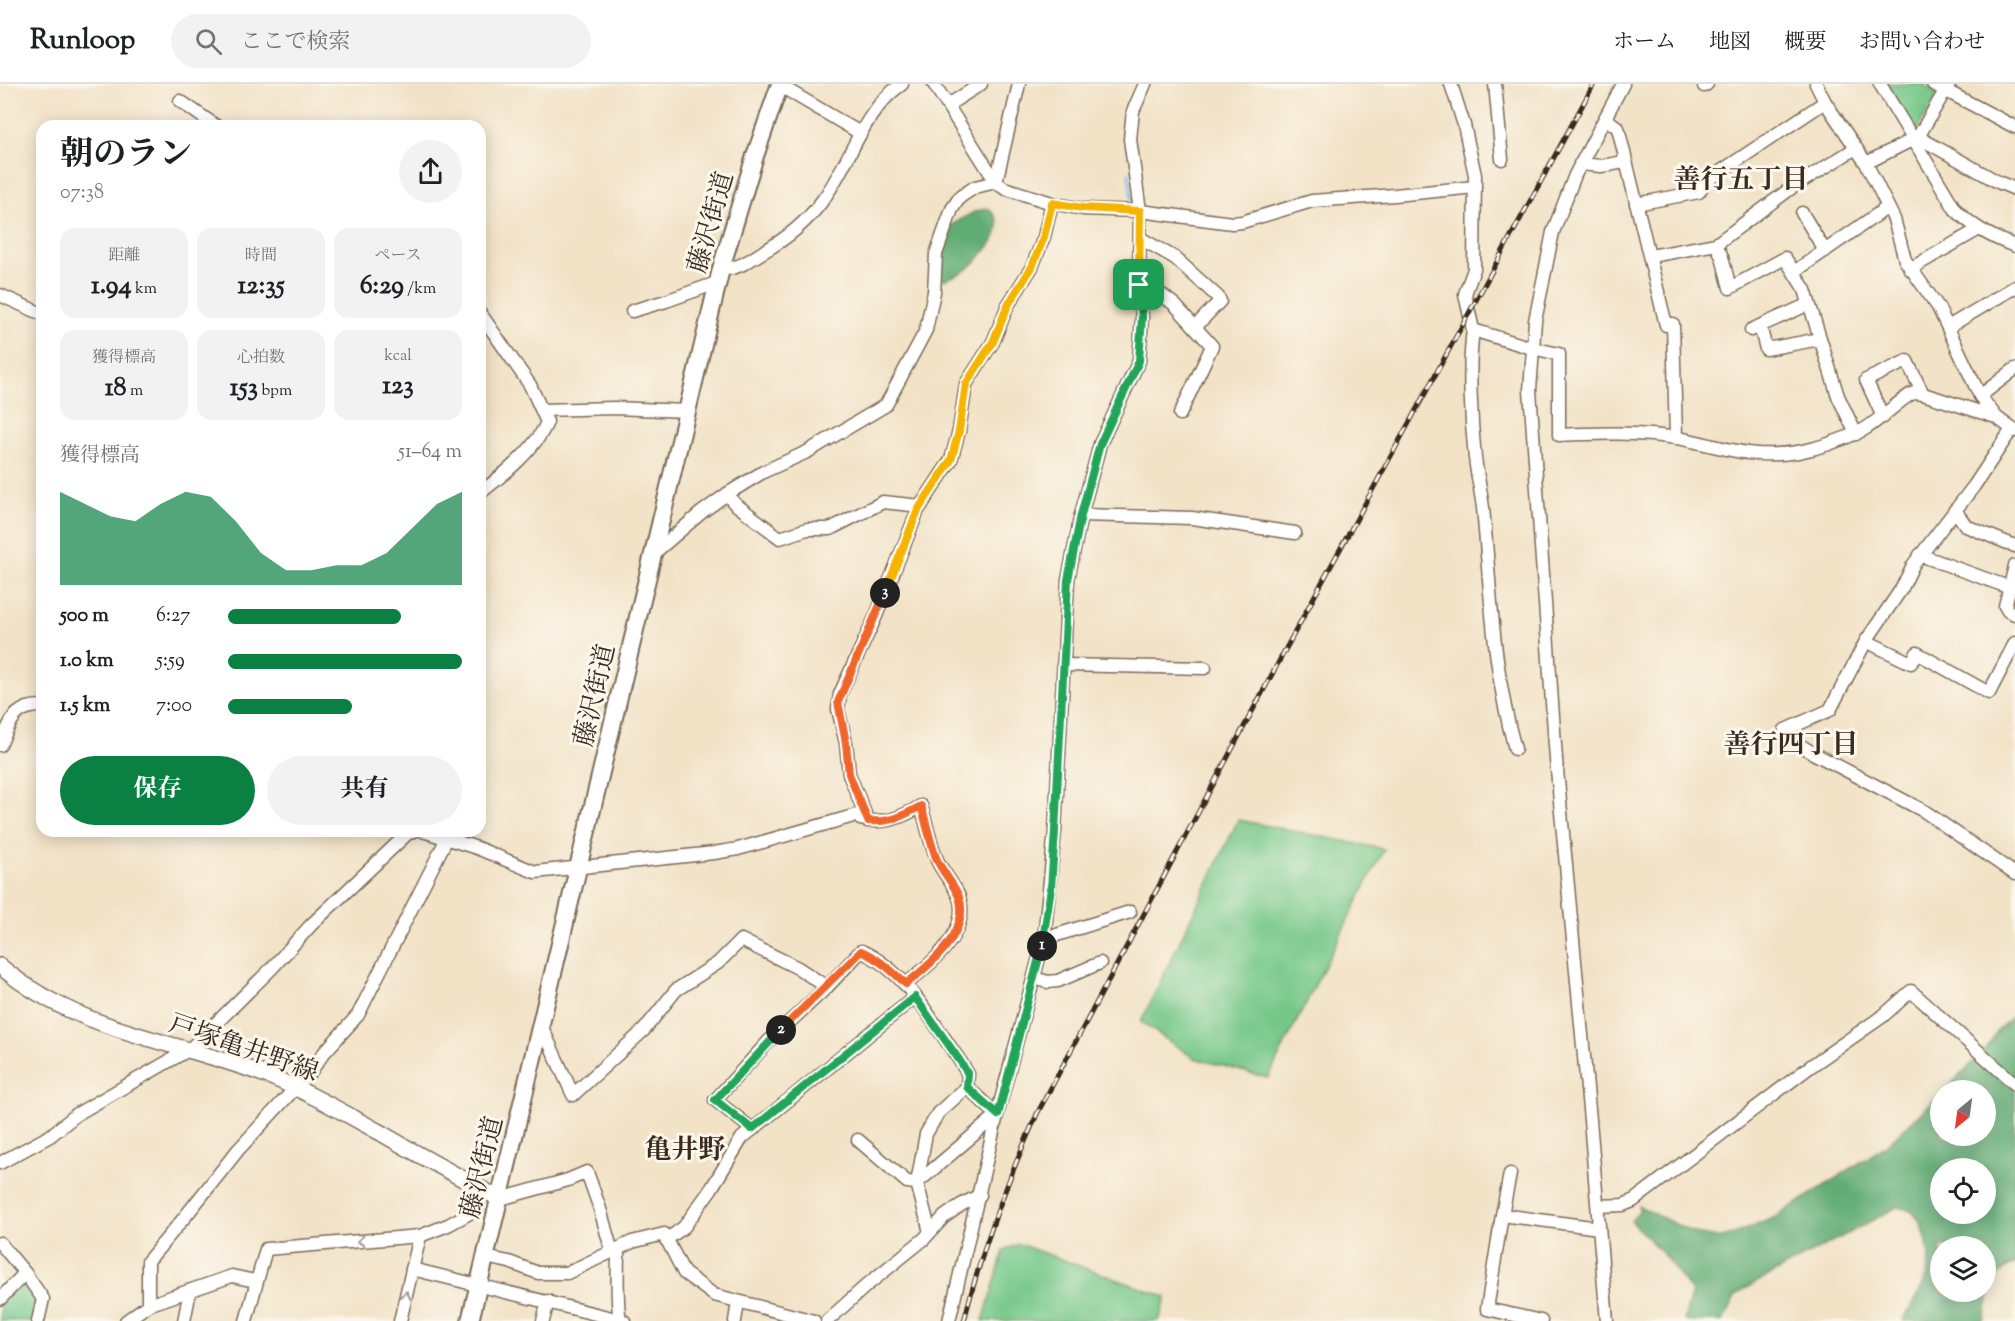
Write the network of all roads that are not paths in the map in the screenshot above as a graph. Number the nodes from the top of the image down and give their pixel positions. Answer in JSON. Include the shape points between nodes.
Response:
{"nodes":[{"id":1,"x":902,"y":84,"type":"edge"},
{"id":2,"x":934,"y":84,"type":"edge"},
{"id":3,"x":981,"y":84,"type":"edge"},
{"id":4,"x":1019,"y":84,"type":"edge"},
{"id":5,"x":1145,"y":84,"type":"edge"},
{"id":6,"x":1451,"y":84,"type":"edge"},
{"id":7,"x":1495,"y":84,"type":"edge"},
{"id":8,"x":1623,"y":84,"type":"edge"},
{"id":9,"x":1816,"y":84,"type":"edge"},
{"id":10,"x":1880,"y":84,"type":"edge"},
{"id":11,"x":1933,"y":84,"type":"edge"},
{"id":12,"x":780,"y":85,"type":"edge"},
{"id":13,"x":1947,"y":88,"type":"edge"},
{"id":14,"x":180,"y":101,"type":"dead end"},
{"id":15,"x":1826,"y":102,"type":"junction"},
{"id":16,"x":948,"y":105,"type":"junction"},
{"id":17,"x":1605,"y":118,"type":"junction"},
{"id":18,"x":207,"y":120,"type":"edge"},
{"id":19,"x":2015,"y":127,"type":"edge"},
{"id":20,"x":860,"y":133,"type":"junction"},
{"id":21,"x":1916,"y":138,"type":"junction"},
{"id":22,"x":1856,"y":148,"type":"junction"},
{"id":23,"x":1502,"y":159,"type":"dead end"},
{"id":24,"x":1625,"y":162,"type":"junction"},
{"id":25,"x":1866,"y":163,"type":"junction"},
{"id":26,"x":1580,"y":164,"type":"junction"},
{"id":27,"x":996,"y":182,"type":"junction"},
{"id":28,"x":1475,"y":187,"type":"junction"},
{"id":29,"x":2015,"y":189,"type":"edge"},
{"id":30,"x":1052,"y":203,"type":"junction"},
{"id":31,"x":1636,"y":204,"type":"junction"},
{"id":32,"x":1888,"y":207,"type":"junction"},
{"id":33,"x":1140,"y":211,"type":"junction"},
{"id":34,"x":1802,"y":213,"type":"dead end"},
{"id":35,"x":1979,"y":229,"type":"junction"},
{"id":36,"x":1140,"y":238,"type":"junction"},
{"id":37,"x":1716,"y":244,"type":"junction"},
{"id":38,"x":2015,"y":246,"type":"edge"},
{"id":39,"x":1826,"y":251,"type":"junction"},
{"id":40,"x":1651,"y":256,"type":"junction"},
{"id":41,"x":1910,"y":269,"type":"junction"},
{"id":42,"x":1794,"y":272,"type":"junction"},
{"id":43,"x":720,"y":276,"type":"junction"},
{"id":44,"x":1139,"y":285,"type":"junction"},
{"id":45,"x":2015,"y":287,"type":"edge"},
{"id":46,"x":0,"y":295,"type":"edge"},
{"id":47,"x":1809,"y":304,"type":"junction"},
{"id":48,"x":632,"y":311,"type":"dead end"},
{"id":49,"x":36,"y":312,"type":"edge"},
{"id":50,"x":486,"y":322,"type":"edge"},
{"id":51,"x":1195,"y":327,"type":"junction"},
{"id":52,"x":1948,"y":327,"type":"junction"},
{"id":53,"x":1473,"y":330,"type":"junction"},
{"id":54,"x":1820,"y":339,"type":"junction"},
{"id":55,"x":1532,"y":348,"type":"junction"},
{"id":56,"x":2015,"y":369,"type":"edge"},
{"id":57,"x":1923,"y":394,"type":"junction"},
{"id":58,"x":1980,"y":396,"type":"junction"},
{"id":59,"x":542,"y":410,"type":"junction"},
{"id":60,"x":687,"y":411,"type":"junction"},
{"id":61,"x":1180,"y":414,"type":"dead end"},
{"id":62,"x":1883,"y":417,"type":"junction"},
{"id":63,"x":1996,"y":417,"type":"junction"},
{"id":64,"x":2014,"y":430,"type":"edge"},
{"id":65,"x":1856,"y":434,"type":"junction"},
{"id":66,"x":1676,"y":438,"type":"junction"},
{"id":67,"x":486,"y":488,"type":"edge"},
{"id":68,"x":727,"y":494,"type":"junction"},
{"id":69,"x":921,"y":506,"type":"junction"},
{"id":70,"x":1955,"y":510,"type":"junction"},
{"id":71,"x":1081,"y":515,"type":"junction"},
{"id":72,"x":1295,"y":533,"type":"dead end"},
{"id":73,"x":2015,"y":546,"type":"edge"},
{"id":74,"x":653,"y":554,"type":"junction"},
{"id":75,"x":1920,"y":555,"type":"junction"},
{"id":76,"x":2015,"y":566,"type":"edge"},
{"id":77,"x":2008,"y":587,"type":"junction"},
{"id":78,"x":2015,"y":614,"type":"edge"},
{"id":79,"x":1866,"y":641,"type":"junction"},
{"id":80,"x":2015,"y":643,"type":"edge"},
{"id":81,"x":1063,"y":665,"type":"junction"},
{"id":82,"x":1205,"y":668,"type":"dead end"},
{"id":83,"x":36,"y":706,"type":"edge"},
{"id":84,"x":0,"y":745,"type":"edge"},
{"id":85,"x":1515,"y":749,"type":"dead end"},
{"id":86,"x":866,"y":817,"type":"junction"},
{"id":87,"x":404,"y":837,"type":"edge"},
{"id":88,"x":444,"y":837,"type":"edge"},
{"id":89,"x":447,"y":838,"type":"junction"},
{"id":90,"x":578,"y":868,"type":"junction"},
{"id":91,"x":2015,"y":873,"type":"edge"},
{"id":92,"x":1130,"y":912,"type":"dead end"},
{"id":93,"x":1044,"y":939,"type":"junction"},
{"id":94,"x":1101,"y":963,"type":"dead end"},
{"id":95,"x":0,"y":966,"type":"edge"},
{"id":96,"x":1034,"y":978,"type":"junction"},
{"id":97,"x":906,"y":984,"type":"junction"},
{"id":98,"x":827,"y":987,"type":"junction"},
{"id":99,"x":915,"y":997,"type":"junction"},
{"id":100,"x":541,"y":1025,"type":"junction"},
{"id":101,"x":190,"y":1049,"type":"junction"},
{"id":102,"x":2015,"y":1084,"type":"edge"},
{"id":103,"x":967,"y":1087,"type":"junction"},
{"id":104,"x":294,"y":1088,"type":"junction"},
{"id":105,"x":998,"y":1115,"type":"junction"},
{"id":106,"x":752,"y":1129,"type":"junction"},
{"id":107,"x":858,"y":1140,"type":"dead end"},
{"id":108,"x":0,"y":1163,"type":"edge"},
{"id":109,"x":1510,"y":1174,"type":"dead end"},
{"id":110,"x":917,"y":1183,"type":"junction"},
{"id":111,"x":980,"y":1195,"type":"junction"},
{"id":112,"x":500,"y":1199,"type":"junction"},
{"id":113,"x":1598,"y":1206,"type":"junction"},
{"id":114,"x":477,"y":1209,"type":"dead end"},
{"id":115,"x":1502,"y":1215,"type":"junction"},
{"id":116,"x":1599,"y":1228,"type":"junction"},
{"id":117,"x":930,"y":1232,"type":"junction"},
{"id":118,"x":420,"y":1236,"type":"junction"},
{"id":119,"x":666,"y":1239,"type":"junction"},
{"id":120,"x":0,"y":1243,"type":"edge"},
{"id":121,"x":615,"y":1250,"type":"junction"},
{"id":122,"x":485,"y":1257,"type":"junction"},
{"id":123,"x":412,"y":1269,"type":"junction"},
{"id":124,"x":25,"y":1273,"type":"junction"},
{"id":125,"x":255,"y":1281,"type":"junction"},
{"id":126,"x":479,"y":1284,"type":"junction"},
{"id":127,"x":190,"y":1291,"type":"junction"},
{"id":128,"x":0,"y":1299,"type":"edge"},
{"id":129,"x":548,"y":1301,"type":"junction"},
{"id":130,"x":738,"y":1302,"type":"junction"},
{"id":131,"x":148,"y":1305,"type":"junction"},
{"id":132,"x":38,"y":1321,"type":"edge"},
{"id":133,"x":126,"y":1321,"type":"edge"},
{"id":134,"x":184,"y":1321,"type":"edge"},
{"id":135,"x":246,"y":1321,"type":"edge"},
{"id":136,"x":400,"y":1321,"type":"edge"},
{"id":137,"x":470,"y":1321,"type":"edge"},
{"id":138,"x":543,"y":1321,"type":"edge"},
{"id":139,"x":622,"y":1321,"type":"edge"},
{"id":140,"x":735,"y":1321,"type":"edge"},
{"id":141,"x":814,"y":1321,"type":"edge"},
{"id":142,"x":827,"y":1321,"type":"edge"},
{"id":143,"x":949,"y":1321,"type":"edge"},
{"id":144,"x":1541,"y":1321,"type":"edge"},
{"id":145,"x":1607,"y":1321,"type":"edge"}],
"edges":[{"from":1,"to":20,"type":"street"},
{"from":2,"to":16,"type":"street"},
{"from":3,"to":16,"type":"street"},
{"from":4,"to":27,"type":"street"},
{"from":5,"to":33,"type":"street","via":[[1133,111],[1130,139]]},
{"from":6,"to":28,"type":"street"},
{"from":7,"to":23,"type":"street"},
{"from":8,"to":17,"type":"street"},
{"from":9,"to":15,"type":"street"},
{"from":10,"to":21,"type":"street"},
{"from":11,"to":13,"type":"street"},
{"from":12,"to":20,"type":"street"},
{"from":12,"to":43,"type":"highway","name":"藤沢街道"},
{"from":13,"to":19,"type":"street"},
{"from":13,"to":21,"type":"street"},
{"from":14,"to":18,"type":"street"},
{"from":15,"to":22,"type":"street"},
{"from":15,"to":31,"type":"street","via":[[1705,182],[1699,192]]},
{"from":16,"to":27,"type":"street"},
{"from":17,"to":24,"type":"street","via":[[1618,128]]},
{"from":17,"to":26,"type":"street"},
{"from":20,"to":43,"type":"street","via":[[810,216],[786,239]]},
{"from":21,"to":25,"type":"street"},
{"from":21,"to":29,"type":"street"},
{"from":21,"to":35,"type":"street","via":[[1955,209]]},
{"from":22,"to":25,"type":"street"},
{"from":22,"to":37,"type":"street","via":[[1790,189]]},
{"from":24,"to":26,"type":"street"},
{"from":24,"to":31,"type":"street"},
{"from":25,"to":32,"type":"street"},
{"from":26,"to":55,"type":"street","via":[[1553,232]]},
{"from":27,"to":30,"type":"street"},
{"from":27,"to":68,"type":"street","via":[[975,187],[960,197],[952,209],[936,254],[926,330],[886,405]]},
{"from":28,"to":33,"type":"street","via":[[1312,201],[1242,222],[1214,222]]},
{"from":28,"to":53,"type":"street","via":[[1474,269],[1465,294]]},
{"from":30,"to":33,"type":"street"},
{"from":30,"to":69,"type":"street","via":[[1032,267],[966,384],[951,460]]},
{"from":31,"to":40,"type":"street"},
{"from":32,"to":39,"type":"street"},
{"from":32,"to":41,"type":"street"},
{"from":33,"to":36,"type":"street"},
{"from":34,"to":39,"type":"street"},
{"from":35,"to":38,"type":"street"},
{"from":35,"to":41,"type":"street"},
{"from":36,"to":44,"type":"street"},
{"from":36,"to":51,"type":"street","via":[[1175,258],[1218,297],[1220,301]]},
{"from":37,"to":40,"type":"street"},
{"from":37,"to":42,"type":"street","via":[[1730,288],[1785,258]]},
{"from":39,"to":42,"type":"street"},
{"from":40,"to":66,"type":"street","via":[[1666,325],[1673,324]]},
{"from":41,"to":52,"type":"street"},
{"from":42,"to":47,"type":"street"},
{"from":43,"to":48,"type":"street","via":[[666,302]]},
{"from":43,"to":60,"type":"highway","name":"藤沢街道"},
{"from":44,"to":51,"type":"street","via":[[1162,295]]},
{"from":44,"to":71,"type":"street","via":[[1139,361],[1100,444]]},
{"from":45,"to":52,"type":"street"},
{"from":46,"to":49,"type":"street"},
{"from":47,"to":54,"type":"street"},
{"from":47,"to":54,"type":"street","via":[[1756,328],[1766,349]]},
{"from":50,"to":59,"type":"street","via":[[530,385]]},
{"from":51,"to":61,"type":"street","via":[[1212,346]]},
{"from":52,"to":58,"type":"street"},
{"from":53,"to":55,"type":"street"},
{"from":53,"to":85,"type":"street","via":[[1474,450],[1498,672]]},
{"from":54,"to":65,"type":"street","via":[[1838,396]]},
{"from":55,"to":66,"type":"street","via":[[1559,354],[1559,435],[1624,433]]},
{"from":55,"to":113,"type":"street","via":[[1532,430],[1556,759]]},
{"from":56,"to":58,"type":"street"},
{"from":57,"to":62,"type":"street","via":[[1907,396]]},
{"from":57,"to":62,"type":"street","via":[[1907,361],[1866,380]]},
{"from":57,"to":63,"type":"street"},
{"from":58,"to":63,"type":"street"},
{"from":59,"to":60,"type":"street"},
{"from":59,"to":67,"type":"street","via":[[547,423],[537,440]]},
{"from":60,"to":74,"type":"highway","name":"藤沢街道"},
{"from":62,"to":65,"type":"street"},
{"from":63,"to":64,"type":"street"},
{"from":64,"to":70,"type":"street"},
{"from":65,"to":66,"type":"street","via":[[1820,447],[1772,455],[1734,452]]},
{"from":68,"to":69,"type":"street","via":[[780,538],[807,529],[830,529],[883,502]]},
{"from":68,"to":74,"type":"street"},
{"from":69,"to":86,"type":"street","via":[[838,702],[849,774]]},
{"from":70,"to":73,"type":"street","via":[[1966,526]]},
{"from":70,"to":75,"type":"street"},
{"from":71,"to":72,"type":"street","via":[[1192,518]]},
{"from":71,"to":81,"type":"street","via":[[1068,580]]},
{"from":74,"to":90,"type":"highway","name":"藤沢街道"},
{"from":75,"to":77,"type":"street"},
{"from":75,"to":79,"type":"street"},
{"from":76,"to":77,"type":"street"},
{"from":77,"to":78,"type":"street","via":[[2005,606]]},
{"from":79,"to":80,"type":"street","via":[[1911,663],[1917,653],[1989,693]]},
{"from":79,"to":91,"type":"street","via":[[1830,710],[1785,730],[1801,746],[1924,811]]},
{"from":81,"to":82,"type":"street"},
{"from":81,"to":93,"type":"street","via":[[1055,831]]},
{"from":83,"to":84,"type":"street","via":[[15,715]]},
{"from":86,"to":90,"type":"street","via":[[851,816],[714,854]]},
{"from":86,"to":97,"type":"street","via":[[890,821],[921,806],[937,860],[961,903],[952,937],[934,960]]},
{"from":87,"to":101,"type":"street"},
{"from":88,"to":89,"type":"street"},
{"from":89,"to":90,"type":"street","via":[[535,873]]},
{"from":89,"to":104,"type":"street","via":[[358,1015]]},
{"from":90,"to":100,"type":"highway","name":"藤沢街道"},
{"from":92,"to":93,"type":"street"},
{"from":93,"to":96,"type":"street"},
{"from":94,"to":96,"type":"street","via":[[1058,981]]},
{"from":95,"to":101,"type":"main road","name":"戸塚亀井野線","via":[[73,1012],[135,1036]]},
{"from":96,"to":105,"type":"street"},
{"from":97,"to":98,"type":"street","via":[[861,951]]},
{"from":97,"to":99,"type":"street"},
{"from":98,"to":100,"type":"street","via":[[741,940],[712,967],[676,990],[644,1030],[573,1095]]},
{"from":98,"to":106,"type":"street","via":[[768,1041],[715,1100]]},
{"from":99,"to":103,"type":"street","via":[[968,1074]]},
{"from":99,"to":106,"type":"street"},
{"from":100,"to":112,"type":"highway","name":"藤沢街道"},
{"from":101,"to":104,"type":"main road","name":"戸塚亀井野線"},
{"from":101,"to":108,"type":"street"},
{"from":102,"to":113,"type":"street","via":[[1911,991],[1883,1016],[1633,1201]]},
{"from":103,"to":105,"type":"street"},
{"from":103,"to":110,"type":"street","via":[[938,1113],[926,1134]]},
{"from":104,"to":112,"type":"main road","name":"戸塚亀井野線"},
{"from":104,"to":131,"type":"street","via":[[147,1261]]},
{"from":105,"to":110,"type":"street"},
{"from":105,"to":111,"type":"street"},
{"from":106,"to":119,"type":"street","via":[[735,1147],[684,1227]]},
{"from":107,"to":110,"type":"street","via":[[907,1182]]},
{"from":109,"to":115,"type":"street"},
{"from":110,"to":117,"type":"street"},
{"from":111,"to":117,"type":"street","via":[[952,1211]]},
{"from":111,"to":143,"type":"street"},
{"from":112,"to":121,"type":"street","via":[[587,1172]]},
{"from":112,"to":122,"type":"highway","name":"藤沢街道"},
{"from":113,"to":116,"type":"street"},
{"from":114,"to":118,"type":"street"},
{"from":115,"to":116,"type":"street"},
{"from":115,"to":144,"type":"street","via":[[1487,1309]]},
{"from":116,"to":145,"type":"street"},
{"from":117,"to":142,"type":"street"},
{"from":118,"to":123,"type":"street"},
{"from":118,"to":125,"type":"street","one_way":true,"via":[[266,1249]]},
{"from":119,"to":121,"type":"street","via":[[664,1234],[651,1236]]},
{"from":119,"to":130,"type":"street","via":[[684,1273],[714,1294]]},
{"from":120,"to":124,"type":"street"},
{"from":121,"to":122,"type":"street","via":[[567,1273],[551,1274]]},
{"from":121,"to":139,"type":"street","via":[[619,1292],[616,1304]]},
{"from":122,"to":126,"type":"highway","name":"藤沢街道"},
{"from":123,"to":126,"type":"street"},
{"from":136,"to":123,"type":"street","one_way":true},
{"from":124,"to":128,"type":"street"},
{"from":124,"to":132,"type":"street","via":[[43,1299]]},
{"from":125,"to":127,"type":"street","via":[[232,1276]]},
{"from":125,"to":135,"type":"street"},
{"from":126,"to":129,"type":"street"},
{"from":126,"to":137,"type":"highway","name":"藤沢街道"},
{"from":127,"to":131,"type":"street"},
{"from":127,"to":134,"type":"street"},
{"from":129,"to":138,"type":"street"},
{"from":129,"to":139,"type":"street"},
{"from":130,"to":140,"type":"street"},
{"from":130,"to":141,"type":"street"},
{"from":131,"to":133,"type":"street"}]}
